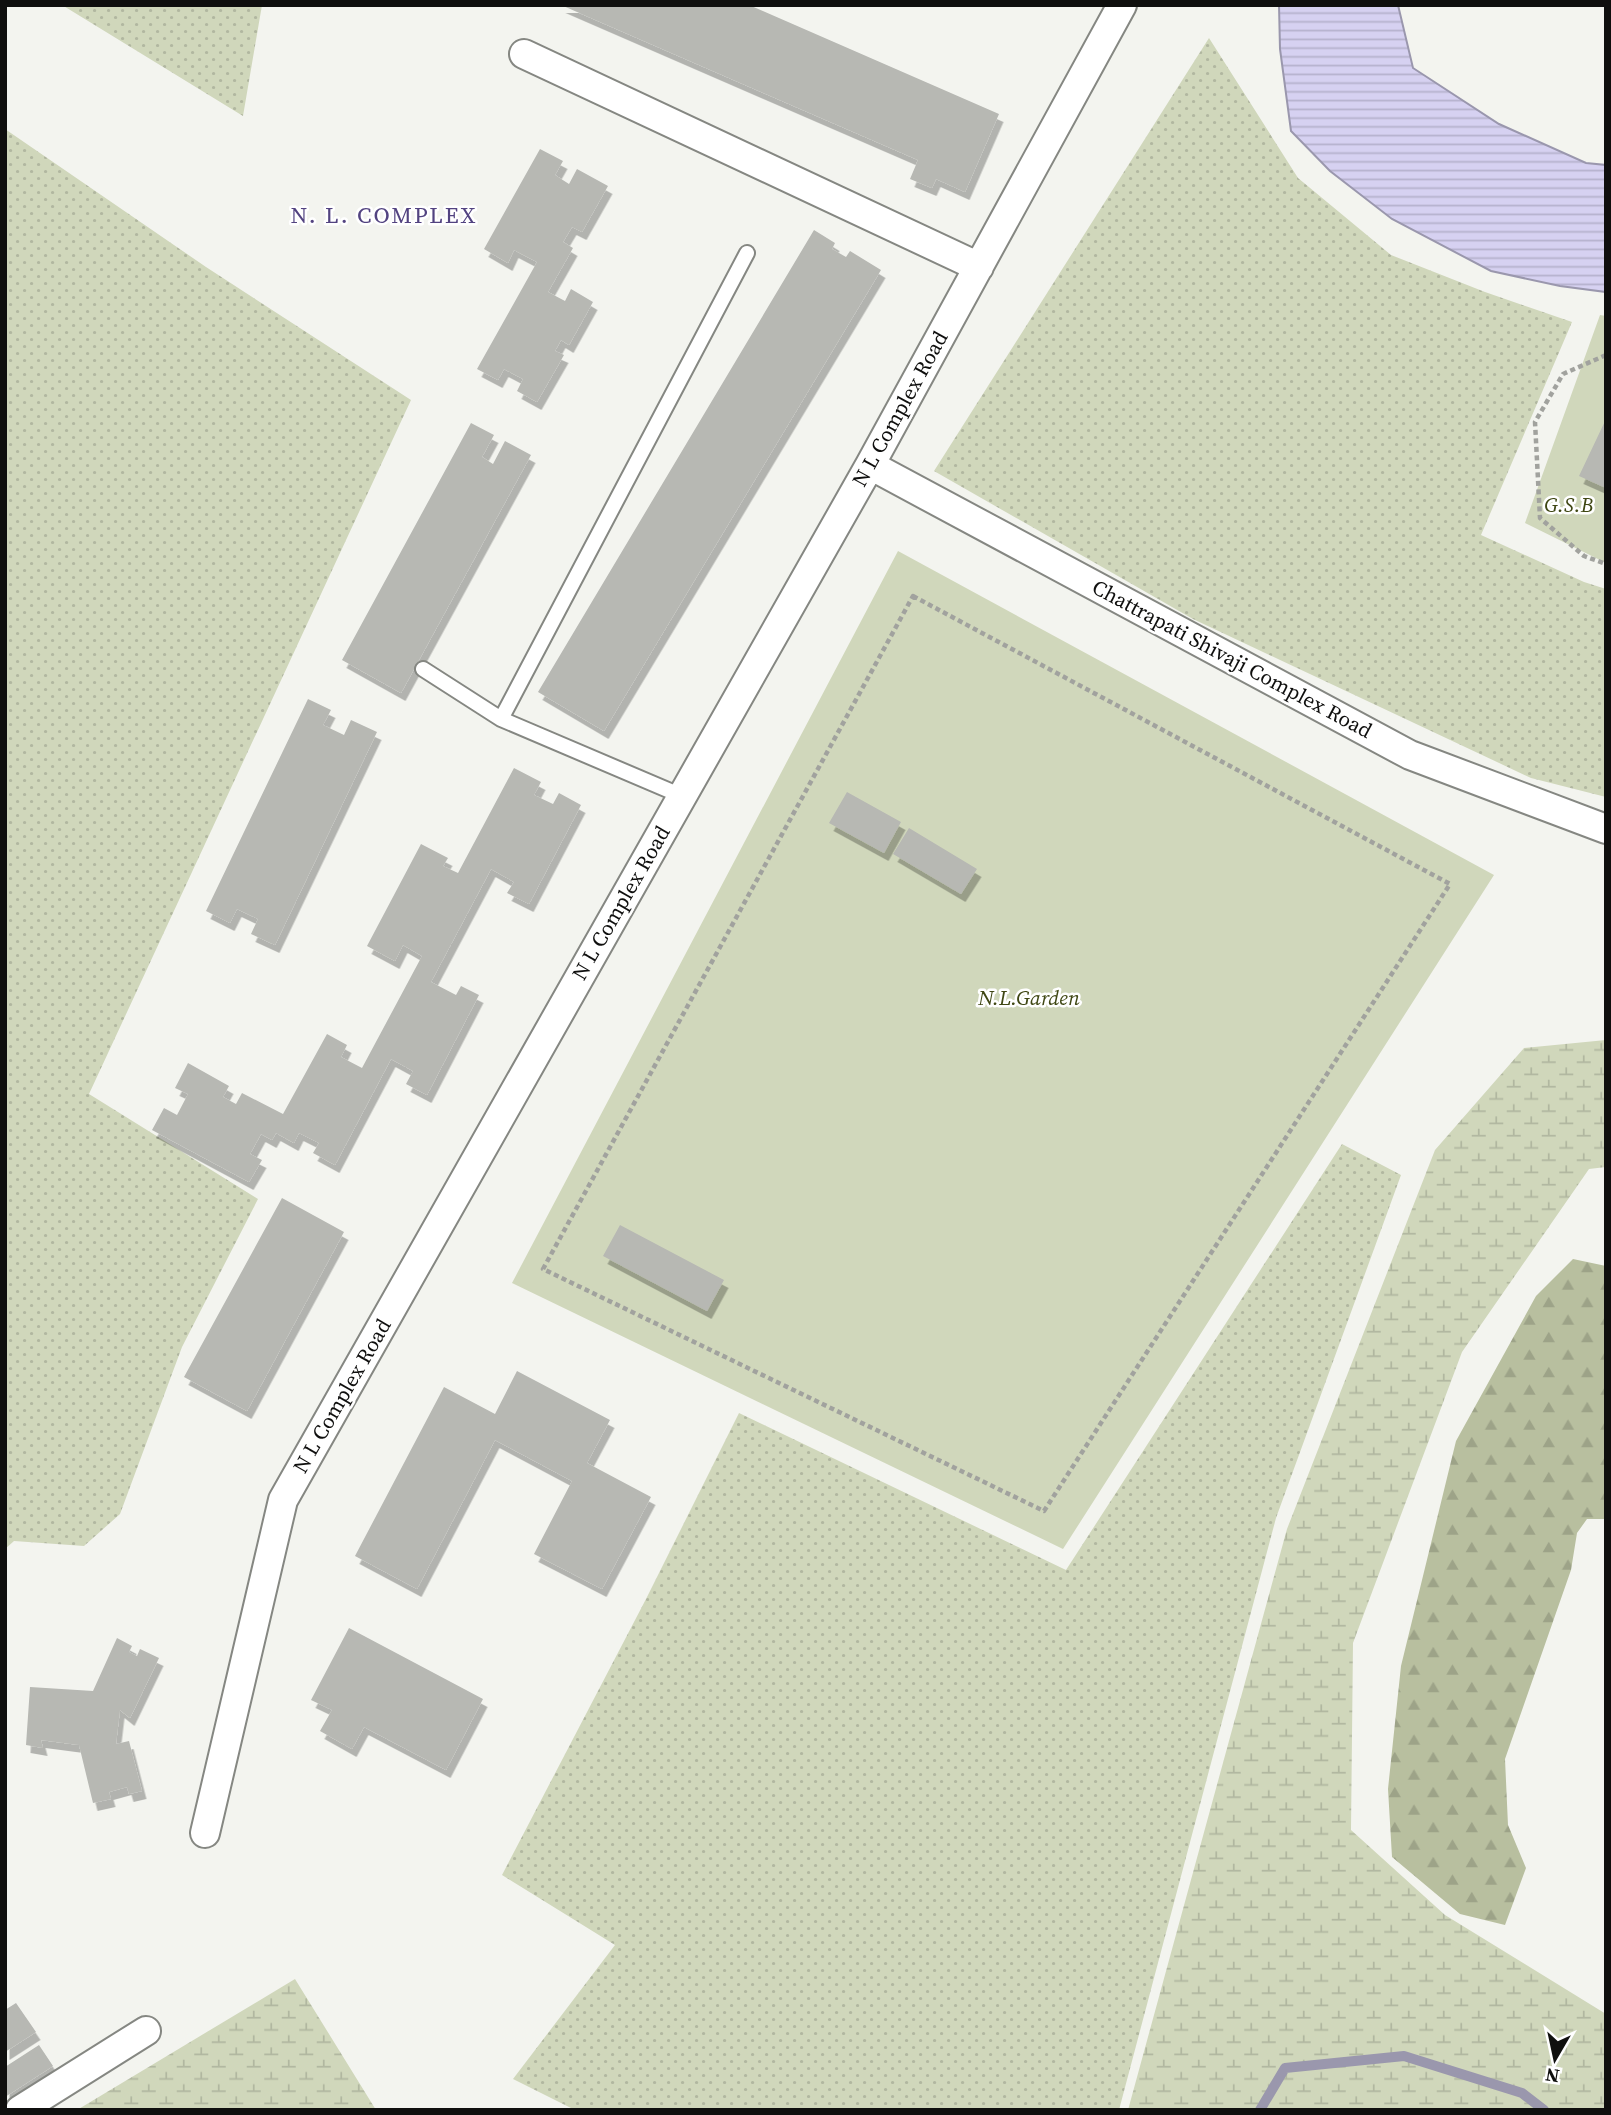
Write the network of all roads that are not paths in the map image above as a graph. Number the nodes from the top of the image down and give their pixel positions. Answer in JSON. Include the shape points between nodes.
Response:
{"nodes":[{"id":1,"x":1122,"y":5,"type":"edge"},
{"id":2,"x":524,"y":54,"type":"dead end"},
{"id":3,"x":747,"y":253,"type":"dead end"},
{"id":4,"x":979,"y":267,"type":"junction"},
{"id":5,"x":870,"y":465,"type":"junction"},
{"id":6,"x":423,"y":669,"type":"dead end"},
{"id":7,"x":501,"y":719,"type":"junction"},
{"id":8,"x":682,"y":796,"type":"junction"},
{"id":9,"x":1606,"y":829,"type":"edge"},
{"id":10,"x":205,"y":1833,"type":"dead end"},
{"id":11,"x":146,"y":2031,"type":"dead end"},
{"id":12,"x":20,"y":2110,"type":"edge"}],
"edges":[{"from":1,"to":4,"type":"street","name":"N L Complex Road"},
{"from":2,"to":4,"type":"street"},
{"from":3,"to":7,"type":"lane"},
{"from":4,"to":5,"type":"street","name":"N L Complex Road"},
{"from":5,"to":8,"type":"street","name":"N L Complex Road"},
{"from":5,"to":9,"type":"street","name":"Chattrapati Shivaji Complex Road","via":[[1410,755]]},
{"from":6,"to":7,"type":"lane"},
{"from":7,"to":8,"type":"lane"},
{"from":8,"to":10,"type":"street","name":"N L Complex Road","via":[[283,1500]]},
{"from":11,"to":12,"type":"street"}]}
